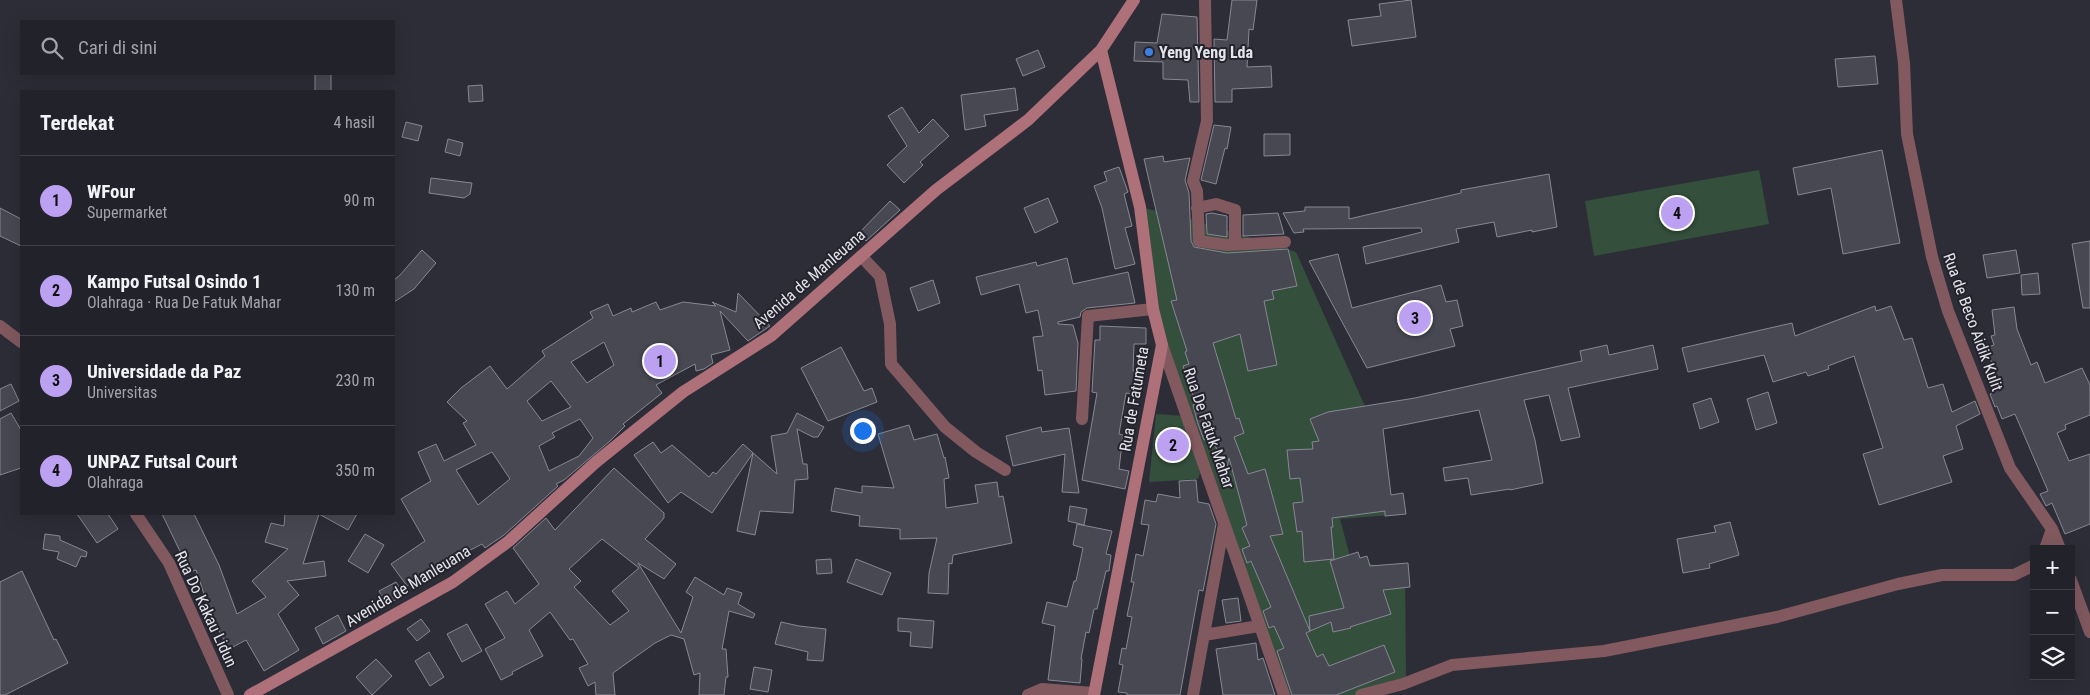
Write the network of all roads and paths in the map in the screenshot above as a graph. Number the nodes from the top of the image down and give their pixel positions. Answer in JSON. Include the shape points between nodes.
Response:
{"nodes":[{"id":1,"x":1134,"y":0,"type":"edge"},
{"id":2,"x":1205,"y":0,"type":"edge"},
{"id":3,"x":1896,"y":0,"type":"edge"},
{"id":4,"x":1101,"y":50,"type":"junction"},
{"id":5,"x":1197,"y":208,"type":"junction"},
{"id":6,"x":1285,"y":242,"type":"dead end"},
{"id":7,"x":1235,"y":244,"type":"junction"},
{"id":8,"x":861,"y":256,"type":"junction"},
{"id":9,"x":1154,"y":310,"type":"junction"},
{"id":10,"x":3,"y":332,"type":"edge"},
{"id":11,"x":20,"y":341,"type":"edge"},
{"id":12,"x":1162,"y":345,"type":"junction"},
{"id":13,"x":1082,"y":419,"type":"dead end"},
{"id":14,"x":1005,"y":470,"type":"dead end"},
{"id":15,"x":137,"y":515,"type":"edge"},
{"id":16,"x":1224,"y":522,"type":"junction"},
{"id":17,"x":2052,"y":529,"type":"junction"},
{"id":18,"x":2046,"y":545,"type":"edge"},
{"id":19,"x":2058,"y":545,"type":"edge"},
{"id":20,"x":2030,"y":567,"type":"edge"},
{"id":21,"x":2075,"y":590,"type":"edge"},
{"id":22,"x":1259,"y":626,"type":"junction"},
{"id":23,"x":2090,"y":632,"type":"edge"},
{"id":24,"x":1204,"y":635,"type":"junction"},
{"id":25,"x":1094,"y":694,"type":"edge"},
{"id":26,"x":228,"y":695,"type":"edge"},
{"id":27,"x":250,"y":695,"type":"edge"},
{"id":28,"x":1028,"y":695,"type":"edge"},
{"id":29,"x":1194,"y":695,"type":"edge"},
{"id":30,"x":1284,"y":695,"type":"edge"},
{"id":31,"x":1361,"y":695,"type":"edge"}],
"edges":[{"from":1,"to":4,"type":"street","name":"Avenida de Manleuana"},
{"from":2,"to":5,"type":"street","via":[[1208,109],[1193,181],[1197,190]]},
{"from":3,"to":17,"type":"street","name":"Rua de Beco Aidik Kulit","via":[[1904,64],[1907,134],[1932,258],[1948,312],[2010,468]]},
{"from":4,"to":8,"type":"street","name":"Avenida de Manleuana","via":[[1028,120],[936,190]]},
{"from":4,"to":9,"type":"street","name":"Rua de Fatumeta","via":[[1140,207]]},
{"from":5,"to":7,"type":"street","via":[[1199,241]]},
{"from":5,"to":7,"type":"street","via":[[1216,204],[1236,210]]},
{"from":6,"to":7,"type":"street"},
{"from":8,"to":14,"type":"street","via":[[880,276],[890,324],[891,364],[945,427]]},
{"from":8,"to":27,"type":"street","name":"Avenida de Manleuana","via":[[771,336],[683,392],[596,462],[510,541],[453,582]]},
{"from":9,"to":12,"type":"street","name":"Rua de Fatumeta"},
{"from":9,"to":13,"type":"street","via":[[1088,316]]},
{"from":10,"to":11,"type":"street"},
{"from":12,"to":16,"type":"street","name":"Rua De Fatuk Mahar"},
{"from":12,"to":25,"type":"street","name":"Rua de Fatumeta"},
{"from":15,"to":26,"type":"street","name":"Rua Do Kakau Lidun","via":[[169,563]]},
{"from":16,"to":22,"type":"street","name":"Rua De Fatuk Mahar"},
{"from":16,"to":24,"type":"street","name":"Rua De Fatuk Mahar"},
{"from":17,"to":18,"type":"street"},
{"from":17,"to":19,"type":"street","name":"Rua de Beco Aidik Kulit"},
{"from":20,"to":31,"type":"street","via":[[2014,575],[1942,575],[1777,617],[1604,651],[1452,665],[1403,684]]},
{"from":21,"to":23,"type":"street"},
{"from":22,"to":24,"type":"street"},
{"from":22,"to":30,"type":"street","name":"Rua De Fatuk Mahar"},
{"from":24,"to":29,"type":"street","name":"Rua De Fatuk Mahar"},
{"from":25,"to":28,"type":"street","via":[[1042,689]]}]}
